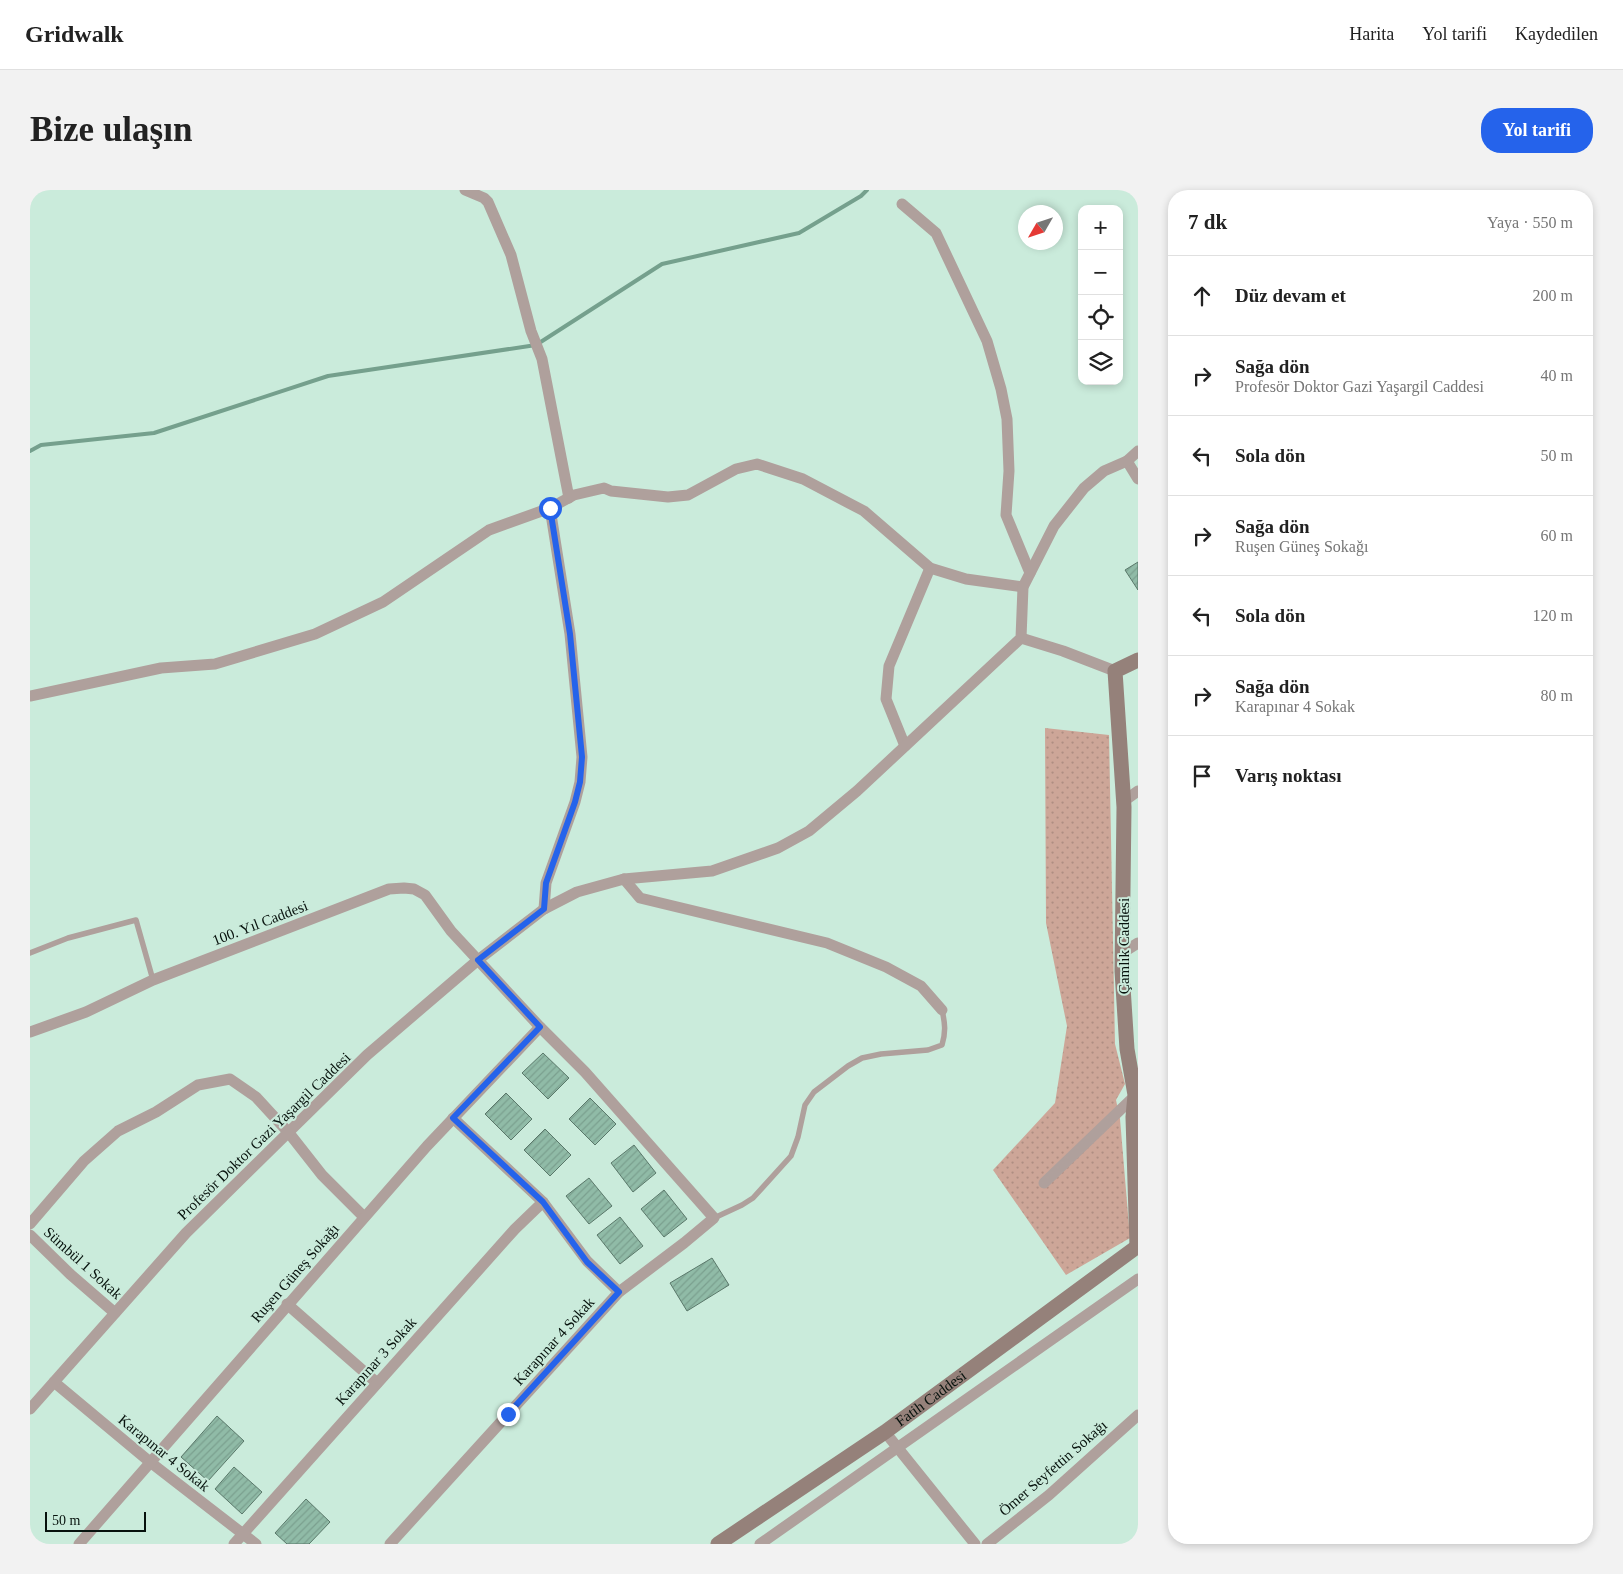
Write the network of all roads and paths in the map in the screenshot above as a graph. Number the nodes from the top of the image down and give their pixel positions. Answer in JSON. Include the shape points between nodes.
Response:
{"nodes":[{"id":1,"x":465,"y":190,"type":"edge"},
{"id":2,"x":902,"y":204,"type":"dead end"},
{"id":3,"x":1138,"y":451,"type":"edge"},
{"id":4,"x":1127,"y":461,"type":"junction"},
{"id":5,"x":1138,"y":480,"type":"edge"},
{"id":6,"x":569,"y":498,"type":"junction"},
{"id":7,"x":550,"y":508,"type":"junction"},
{"id":8,"x":930,"y":568,"type":"junction"},
{"id":9,"x":1030,"y":573,"type":"junction"},
{"id":10,"x":1023,"y":587,"type":"junction"},
{"id":11,"x":1020,"y":638,"type":"junction"},
{"id":12,"x":1138,"y":660,"type":"edge"},
{"id":13,"x":1115,"y":672,"type":"junction"},
{"id":14,"x":30,"y":696,"type":"edge"},
{"id":15,"x":905,"y":746,"type":"junction"},
{"id":16,"x":1138,"y":791,"type":"edge"},
{"id":17,"x":1124,"y":801,"type":"junction"},
{"id":18,"x":624,"y":879,"type":"junction"},
{"id":19,"x":544,"y":909,"type":"junction"},
{"id":20,"x":1138,"y":944,"type":"edge"},
{"id":21,"x":30,"y":953,"type":"edge"},
{"id":22,"x":1122,"y":953,"type":"junction"},
{"id":23,"x":478,"y":960,"type":"junction"},
{"id":24,"x":153,"y":980,"type":"junction"},
{"id":25,"x":942,"y":1010,"type":"joint"},
{"id":26,"x":540,"y":1027,"type":"junction"},
{"id":27,"x":30,"y":1032,"type":"edge"},
{"id":28,"x":1136,"y":1094,"type":"edge"},
{"id":29,"x":453,"y":1118,"type":"junction"},
{"id":30,"x":289,"y":1133,"type":"junction"},
{"id":31,"x":1044,"y":1183,"type":"dead end"},
{"id":32,"x":543,"y":1202,"type":"junction"},
{"id":33,"x":364,"y":1218,"type":"junction"},
{"id":34,"x":714,"y":1218,"type":"junction"},
{"id":35,"x":30,"y":1224,"type":"edge"},
{"id":36,"x":30,"y":1235,"type":"edge"},
{"id":37,"x":1137,"y":1246,"type":"edge"},
{"id":38,"x":1138,"y":1279,"type":"edge"},
{"id":39,"x":619,"y":1292,"type":"junction"},
{"id":40,"x":287,"y":1304,"type":"junction"},
{"id":41,"x":115,"y":1313,"type":"junction"},
{"id":42,"x":54,"y":1382,"type":"junction"},
{"id":43,"x":377,"y":1383,"type":"junction"},
{"id":44,"x":30,"y":1409,"type":"edge"},
{"id":45,"x":1138,"y":1415,"type":"edge"},
{"id":46,"x":885,"y":1432,"type":"junction"},
{"id":47,"x":897,"y":1447,"type":"junction"},
{"id":48,"x":150,"y":1462,"type":"junction"},
{"id":49,"x":243,"y":1534,"type":"junction"},
{"id":50,"x":79,"y":1544,"type":"edge"},
{"id":51,"x":234,"y":1544,"type":"edge"},
{"id":52,"x":256,"y":1544,"type":"edge"},
{"id":53,"x":390,"y":1544,"type":"edge"},
{"id":54,"x":718,"y":1544,"type":"edge"},
{"id":55,"x":760,"y":1544,"type":"edge"},
{"id":56,"x":975,"y":1544,"type":"edge"},
{"id":57,"x":987,"y":1544,"type":"edge"}],
"edges":[{"from":1,"to":6,"type":"street","via":[[488,202],[510,255],[542,359]]},
{"from":2,"to":9,"type":"street","via":[[936,233],[987,341],[1002,389],[1007,419],[1009,471],[1006,515]]},
{"from":3,"to":4,"type":"street"},
{"from":4,"to":5,"type":"street"},
{"from":4,"to":9,"type":"street","via":[[1104,471],[1084,488],[1054,526]]},
{"from":6,"to":7,"type":"street"},
{"from":6,"to":8,"type":"street","via":[[604,488],[668,496],[688,495],[736,469],[757,464],[803,479],[864,511]]},
{"from":7,"to":14,"type":"street","via":[[489,530],[382,602],[315,634],[215,664],[161,668]]},
{"from":7,"to":19,"type":"street","via":[[570,634],[582,757],[575,802],[546,883]]},
{"from":8,"to":10,"type":"street","via":[[966,579]]},
{"from":8,"to":15,"type":"street","via":[[889,666],[886,699]]},
{"from":9,"to":10,"type":"street"},
{"from":10,"to":11,"type":"street"},
{"from":11,"to":13,"type":"street"},
{"from":11,"to":15,"type":"street","name":"Profesör Doktor Gazi Yaşargil Caddesi"},
{"from":12,"to":13,"type":"street"},
{"from":13,"to":17,"type":"street","name":"Çamlık Caddesi"},
{"from":15,"to":18,"type":"street","name":"Profesör Doktor Gazi Yaşargil Caddesi","via":[[809,831],[778,848],[712,871]]},
{"from":16,"to":17,"type":"street"},
{"from":17,"to":22,"type":"street","name":"Çamlık Caddesi"},
{"from":18,"to":19,"type":"street","name":"Profesör Doktor Gazi Yaşargil Caddesi","via":[[577,892]]},
{"from":18,"to":25,"type":"street","via":[[640,898],[827,943],[886,967],[921,986]]},
{"from":19,"to":23,"type":"street","name":"Profesör Doktor Gazi Yaşargil Caddesi"},
{"from":20,"to":22,"type":"street"},
{"from":21,"to":24,"type":"lane","via":[[68,938],[136,920]]},
{"from":22,"to":28,"type":"street","name":"Çamlık Caddesi","via":[[1127,1049]]},
{"from":23,"to":24,"type":"street","name":"100. Yıl Caddesi","via":[[451,931],[425,895],[404,888],[389,889]]},
{"from":23,"to":26,"type":"street","name":"100. Yıl Caddesi"},
{"from":23,"to":30,"type":"street","name":"Profesör Doktor Gazi Yaşargil Caddesi","via":[[368,1055]]},
{"from":24,"to":27,"type":"street","name":"100. Yıl Caddesi","via":[[86,1012]]},
{"from":25,"to":34,"type":"lane","via":[[946,1032],[942,1045],[928,1050],[862,1058],[820,1087],[806,1105],[791,1156],[753,1198]]},
{"from":26,"to":29,"type":"street","name":"Ruşen Güneş Sokağı"},
{"from":26,"to":34,"type":"street","name":"100. Yıl Caddesi","via":[[585,1072]]},
{"from":28,"to":31,"type":"street"},
{"from":28,"to":37,"type":"street","name":"Çamlık Caddesi","via":[[1133,1117]]},
{"from":29,"to":32,"type":"street"},
{"from":29,"to":33,"type":"street","name":"Ruşen Güneş Sokağı"},
{"from":30,"to":33,"type":"street","via":[[322,1175]]},
{"from":30,"to":35,"type":"street","via":[[256,1097],[230,1079],[198,1085],[118,1131],[84,1161]]},
{"from":30,"to":41,"type":"street","name":"Profesör Doktor Gazi Yaşargil Caddesi","via":[[186,1232]]},
{"from":32,"to":39,"type":"street","via":[[587,1262]]},
{"from":32,"to":43,"type":"street","name":"Karapınar 3 Sokak"},
{"from":33,"to":40,"type":"street","name":"Ruşen Güneş Sokağı"},
{"from":34,"to":39,"type":"street","name":"Karapınar 4 Sokak"},
{"from":36,"to":41,"type":"street","name":"Sümbül 1 Sokak"},
{"from":37,"to":46,"type":"street","name":"Fatih Caddesi"},
{"from":38,"to":47,"type":"street"},
{"from":39,"to":53,"type":"street","name":"Karapınar 4 Sokak"},
{"from":40,"to":43,"type":"street"},
{"from":40,"to":48,"type":"street","name":"Ruşen Güneş Sokağı"},
{"from":41,"to":42,"type":"street","name":"Profesör Doktor Gazi Yaşargil Caddesi"},
{"from":42,"to":44,"type":"street","name":"Profesör Doktor Gazi Yaşargil Caddesi"},
{"from":42,"to":48,"type":"street","name":"Karapınar 4 Sokak"},
{"from":43,"to":49,"type":"street","name":"Karapınar 3 Sokak"},
{"from":45,"to":57,"type":"street","name":"Ömer Seyfettin Sokağı"},
{"from":46,"to":47,"type":"street"},
{"from":46,"to":54,"type":"street","name":"Fatih Caddesi"},
{"from":47,"to":55,"type":"street"},
{"from":47,"to":56,"type":"street"},
{"from":48,"to":49,"type":"street","name":"Karapınar 4 Sokak"},
{"from":48,"to":50,"type":"street","name":"Ruşen Güneş Sokağı"},
{"from":49,"to":51,"type":"street","name":"Karapınar 3 Sokak"},
{"from":49,"to":52,"type":"street","name":"Karapınar 4 Sokak"}]}
